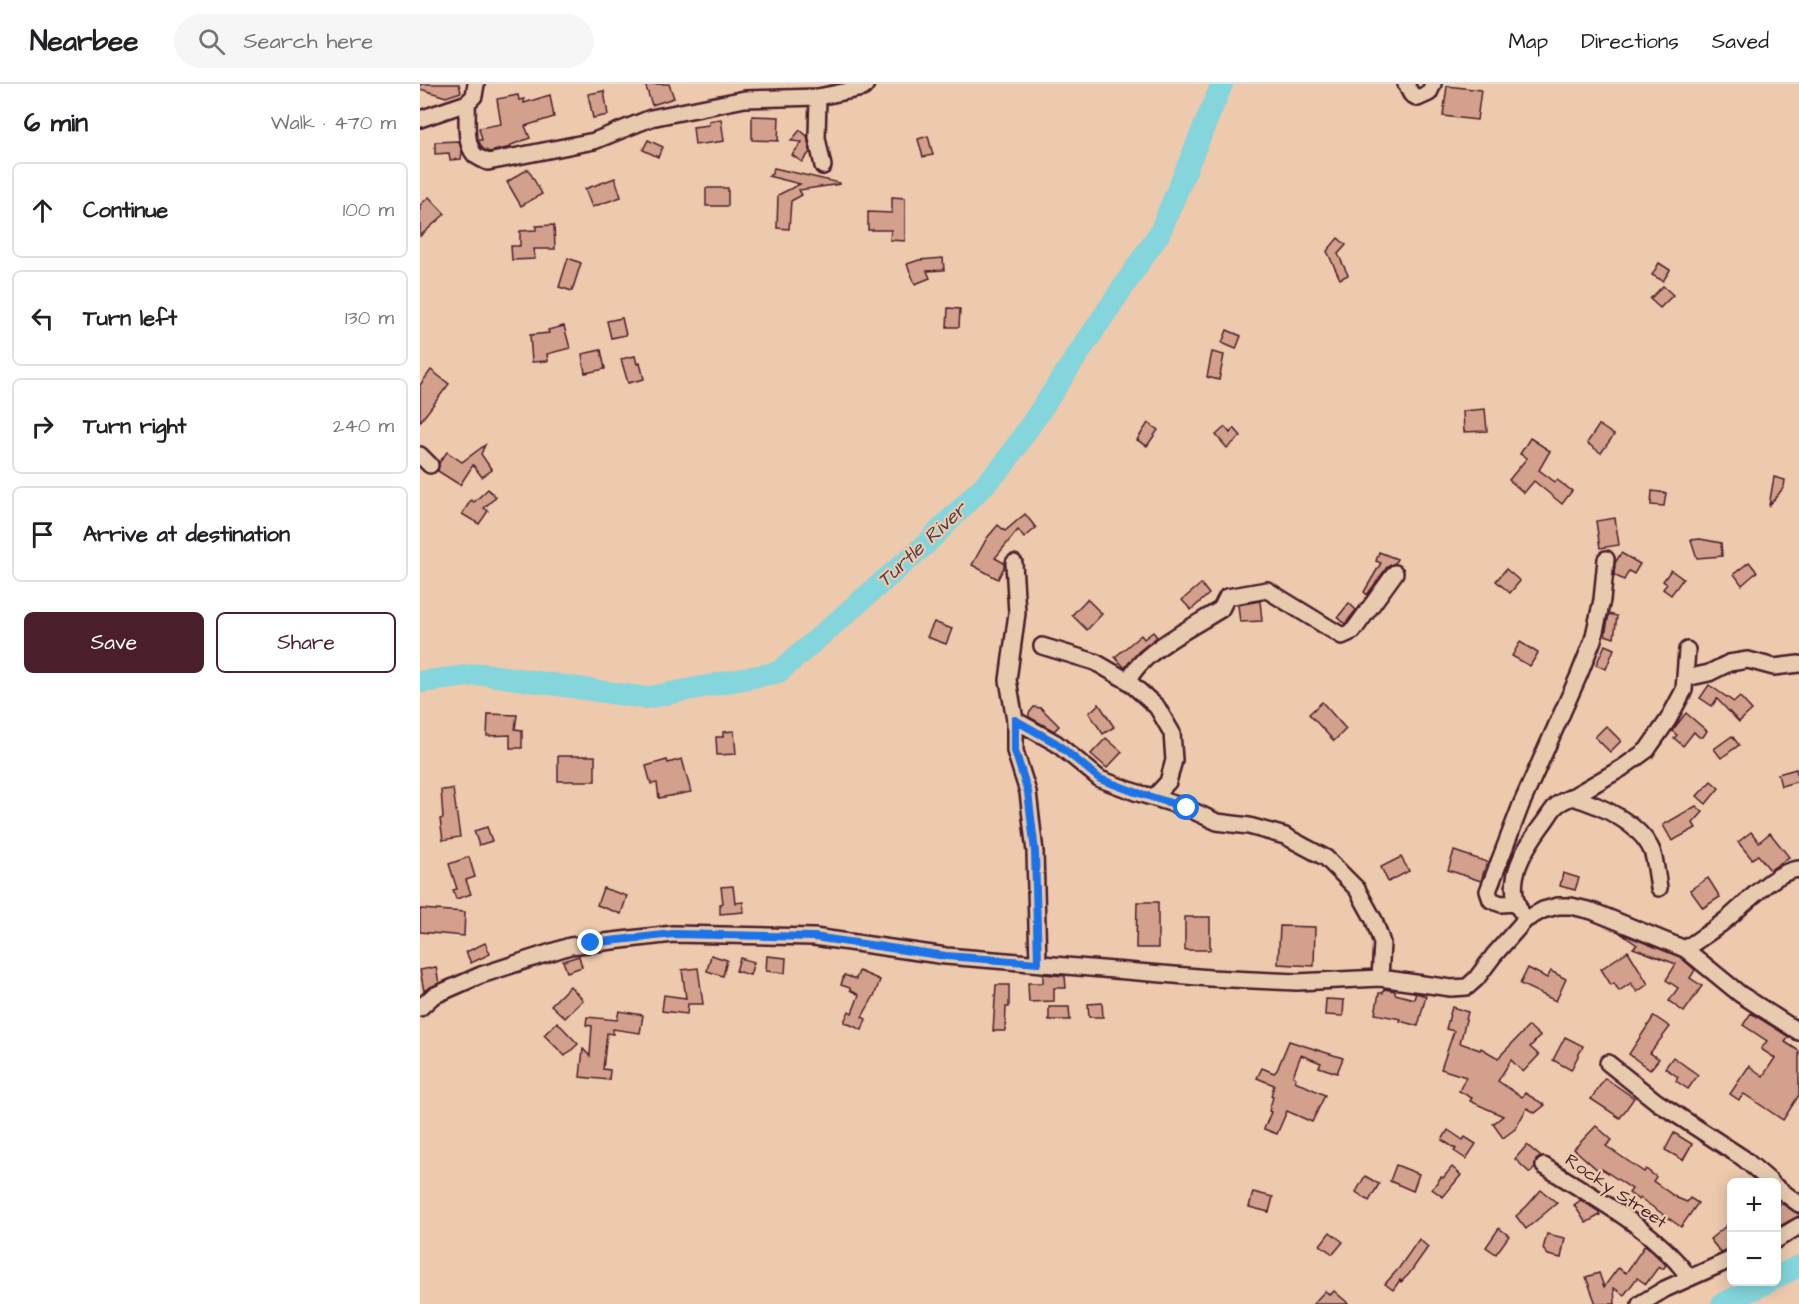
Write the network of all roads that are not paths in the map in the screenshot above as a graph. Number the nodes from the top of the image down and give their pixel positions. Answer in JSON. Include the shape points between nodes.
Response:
{"nodes":[{"id":1,"x":476,"y":84,"type":"edge"},
{"id":2,"x":866,"y":84,"type":"edge"},
{"id":3,"x":1406,"y":84,"type":"edge"},
{"id":4,"x":1433,"y":84,"type":"edge"},
{"id":5,"x":818,"y":97,"type":"junction"},
{"id":6,"x":467,"y":103,"type":"junction"},
{"id":7,"x":420,"y":119,"type":"edge"},
{"id":8,"x":823,"y":166,"type":"dead end"},
{"id":9,"x":1606,"y":559,"type":"dead end"},
{"id":10,"x":1014,"y":563,"type":"dead end"},
{"id":11,"x":1395,"y":573,"type":"dead end"},
{"id":12,"x":1042,"y":646,"type":"dead end"},
{"id":13,"x":1687,"y":650,"type":"dead end"},
{"id":14,"x":1799,"y":664,"type":"edge"},
{"id":15,"x":1686,"y":678,"type":"junction"},
{"id":16,"x":1128,"y":681,"type":"junction"},
{"id":17,"x":1015,"y":720,"type":"junction"},
{"id":18,"x":1135,"y":792,"type":"junction"},
{"id":19,"x":1572,"y":797,"type":"junction"},
{"id":20,"x":1799,"y":868,"type":"edge"},
{"id":21,"x":1659,"y":888,"type":"dead end"},
{"id":22,"x":1516,"y":903,"type":"junction"},
{"id":23,"x":1526,"y":920,"type":"junction"},
{"id":24,"x":1685,"y":949,"type":"junction"},
{"id":25,"x":1038,"y":963,"type":"junction"},
{"id":26,"x":1380,"y":978,"type":"junction"},
{"id":27,"x":420,"y":1008,"type":"edge"},
{"id":28,"x":1799,"y":1032,"type":"edge"},
{"id":29,"x":1608,"y":1063,"type":"dead end"},
{"id":30,"x":1544,"y":1166,"type":"dead end"},
{"id":31,"x":1766,"y":1178,"type":"edge"},
{"id":32,"x":1781,"y":1191,"type":"edge"},
{"id":33,"x":1799,"y":1204,"type":"edge"},
{"id":34,"x":1799,"y":1226,"type":"edge"},
{"id":35,"x":1781,"y":1237,"type":"edge"},
{"id":36,"x":1727,"y":1260,"type":"edge"},
{"id":37,"x":1689,"y":1277,"type":"junction"},
{"id":38,"x":1640,"y":1304,"type":"edge"}],
"edges":[{"from":1,"to":6,"type":"street","via":[[474,96]]},
{"from":2,"to":5,"type":"street","via":[[849,92]]},
{"from":3,"to":4,"type":"street","via":[[1418,98],[1429,93]]},
{"from":5,"to":6,"type":"street","via":[[744,99],[651,118],[594,141],[488,162],[476,156],[471,147]]},
{"from":5,"to":8,"type":"street","via":[[817,138]]},
{"from":6,"to":7,"type":"street"},
{"from":9,"to":22,"type":"street","via":[[1593,640],[1488,891],[1491,900]]},
{"from":10,"to":17,"type":"street","via":[[1017,613],[1008,680]]},
{"from":11,"to":16,"type":"street","via":[[1353,631],[1342,636],[1267,590],[1227,597],[1221,609],[1144,659]]},
{"from":12,"to":16,"type":"street","via":[[1095,662]]},
{"from":13,"to":15,"type":"street"},
{"from":14,"to":15,"type":"street","via":[[1774,667],[1748,660]]},
{"from":15,"to":19,"type":"street","via":[[1668,720],[1647,750]]},
{"from":16,"to":18,"type":"street","via":[[1157,707],[1172,733],[1174,760],[1168,782],[1154,797]]},
{"from":17,"to":18,"type":"street","via":[[1056,743],[1100,779]]},
{"from":17,"to":25,"type":"street","via":[[1015,751],[1028,792],[1035,852]]},
{"from":18,"to":26,"type":"street","via":[[1217,822],[1285,836],[1326,858],[1358,889],[1374,920],[1382,943]]},
{"from":19,"to":21,"type":"street","via":[[1596,804],[1639,831],[1652,852]]},
{"from":19,"to":22,"type":"street","via":[[1557,805],[1519,863],[1514,883]]},
{"from":20,"to":24,"type":"street","via":[[1778,875]]},
{"from":22,"to":23,"type":"street"},
{"from":23,"to":24,"type":"street","via":[[1543,910],[1571,906]]},
{"from":23,"to":26,"type":"street","via":[[1467,987]]},
{"from":24,"to":28,"type":"street","via":[[1740,994]]},
{"from":25,"to":26,"type":"street","via":[[1260,981]]},
{"from":25,"to":27,"type":"street","via":[[946,956],[814,937],[673,934],[570,946],[481,975],[433,996]]},
{"from":29,"to":31,"type":"street"},
{"from":30,"to":37,"type":"street","name":"Rocky Street","via":[[1645,1231]]},
{"from":32,"to":33,"type":"street"},
{"from":34,"to":35,"type":"street"},
{"from":36,"to":37,"type":"street"},
{"from":37,"to":38,"type":"street"}]}
